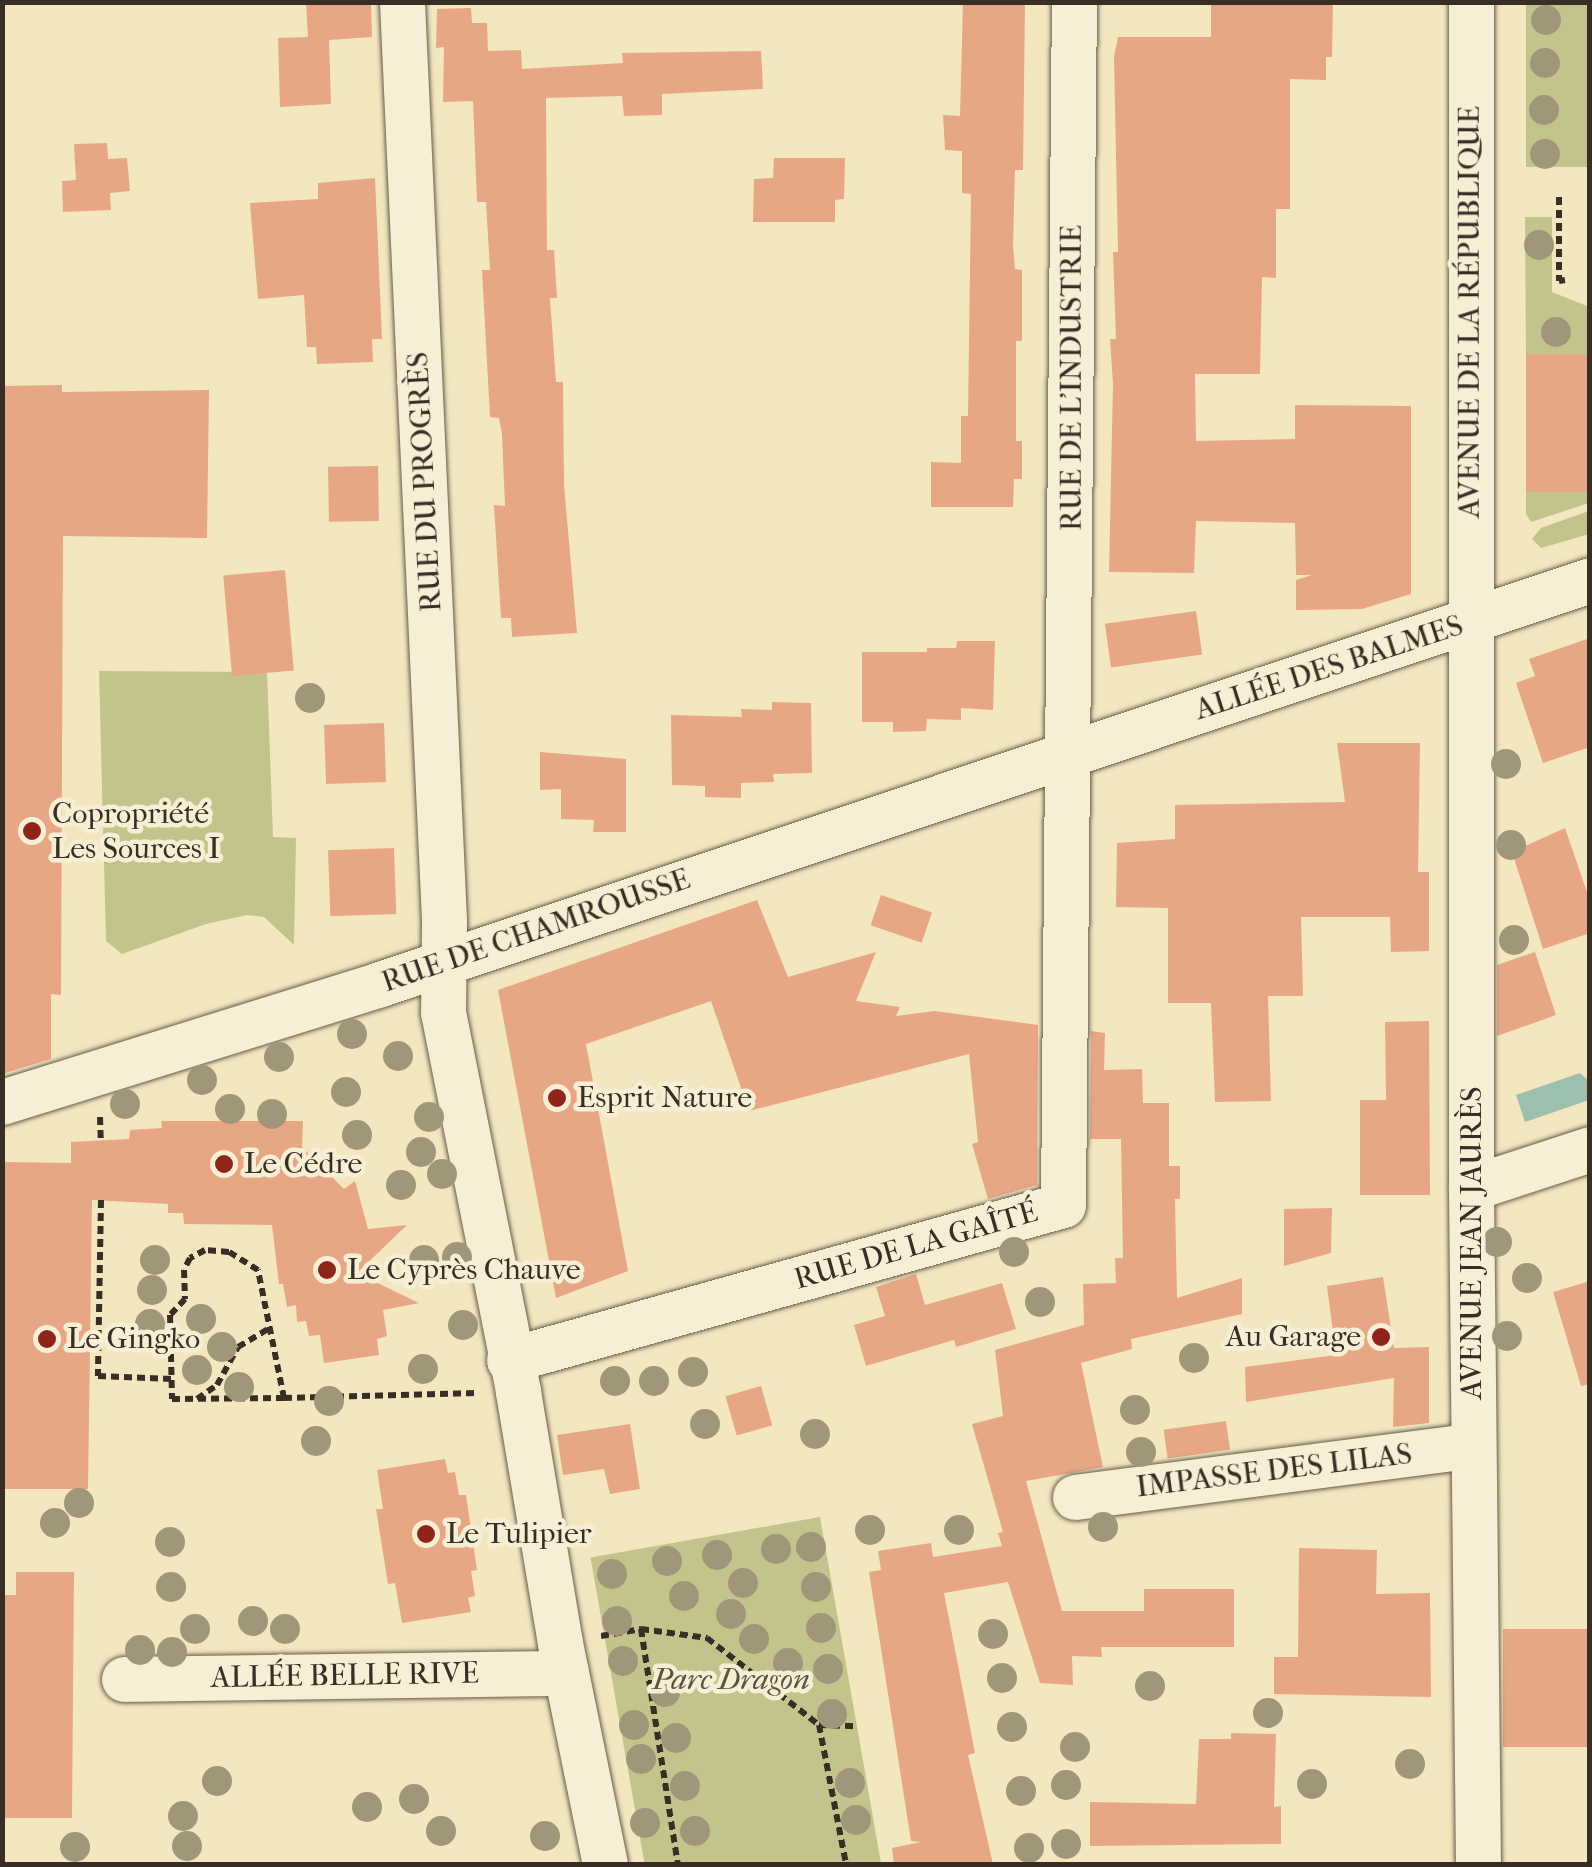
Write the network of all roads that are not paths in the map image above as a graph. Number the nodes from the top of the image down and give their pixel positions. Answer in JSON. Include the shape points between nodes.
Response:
{"nodes":[{"id":1,"x":402,"y":2,"type":"edge"},
{"id":2,"x":1074,"y":2,"type":"edge"},
{"id":3,"x":1471,"y":2,"type":"edge"},
{"id":4,"x":1590,"y":580,"type":"edge"},
{"id":5,"x":1471,"y":620,"type":"junction"},
{"id":6,"x":1069,"y":754,"type":"junction"},
{"id":7,"x":445,"y":962,"type":"junction"},
{"id":8,"x":2,"y":1102,"type":"edge"},
{"id":9,"x":1590,"y":1149,"type":"edge"},
{"id":10,"x":1471,"y":1188,"type":"junction"},
{"id":11,"x":514,"y":1376,"type":"junction"},
{"id":12,"x":1473,"y":1445,"type":"junction"},
{"id":13,"x":1075,"y":1497,"type":"dead end"},
{"id":14,"x":563,"y":1658,"type":"junction"},
{"id":15,"x":124,"y":1679,"type":"dead end"},
{"id":16,"x":604,"y":1864,"type":"edge"},
{"id":17,"x":1478,"y":1864,"type":"edge"}],
"edges":[{"from":1,"to":7,"type":"street","name":"RUE DU PROGRÈS"},
{"from":2,"to":6,"type":"street","name":"RUE DE L'INDUSTRIE"},
{"from":3,"to":5,"type":"street","name":"AVENUE DE LA RÉPUBLIQUE"},
{"from":4,"to":5,"type":"street","name":"ALLÉE DES BALMES"},
{"from":5,"to":6,"type":"street","name":"ALLÉE DES BALMES"},
{"from":5,"to":10,"type":"street","name":"AVENUE JEAN JAURÈS"},
{"from":6,"to":7,"type":"street","name":"RUE DE CHAMROUSSE"},
{"from":6,"to":11,"type":"street","name":"RUE DE LA GAÎTÉ","via":[[1062,1205]]},
{"from":7,"to":8,"type":"street","name":"RUE DE CHAMROUSSE"},
{"from":7,"to":11,"type":"street","name":"RUE DU PROGRÈS","via":[[443,1012]]},
{"from":9,"to":10,"type":"street"},
{"from":10,"to":12,"type":"street","name":"AVENUE JEAN JAURÈS"},
{"from":11,"to":14,"type":"street","name":"RUE DU PROGRÈS"},
{"from":12,"to":13,"type":"street","name":"IMPASSE DES LILAS"},
{"from":12,"to":17,"type":"street","name":"AVENUE JEAN JAURÈS"},
{"from":14,"to":15,"type":"street","name":"ALLÉE BELLE RIVE"},
{"from":14,"to":16,"type":"street","name":"RUE DU PROGRÈS"}]}
